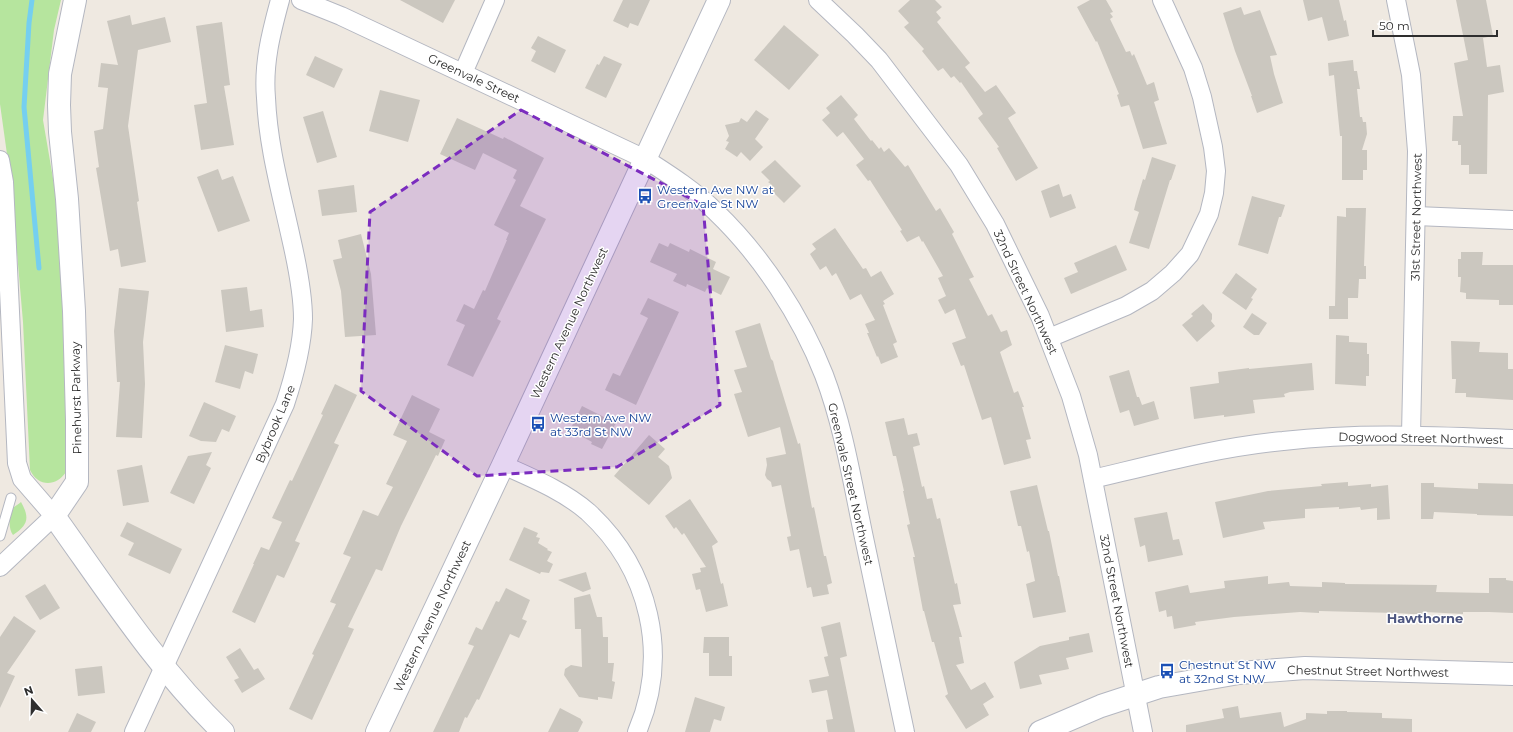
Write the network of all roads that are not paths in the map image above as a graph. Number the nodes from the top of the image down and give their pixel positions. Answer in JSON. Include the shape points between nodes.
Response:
{"nodes":[{"id":1,"x":75,"y":0,"type":"edge"},
{"id":2,"x":280,"y":0,"type":"edge"},
{"id":3,"x":301,"y":0,"type":"edge"},
{"id":4,"x":495,"y":0,"type":"edge"},
{"id":5,"x":719,"y":0,"type":"edge"},
{"id":6,"x":818,"y":0,"type":"edge"},
{"id":7,"x":1162,"y":0,"type":"edge"},
{"id":8,"x":1396,"y":0,"type":"edge"},
{"id":9,"x":463,"y":73,"type":"junction"},
{"id":10,"x":645,"y":159,"type":"junction"},
{"id":11,"x":0,"y":160,"type":"edge"},
{"id":12,"x":1416,"y":216,"type":"junction"},
{"id":13,"x":1513,"y":220,"type":"edge"},
{"id":14,"x":1049,"y":338,"type":"junction"},
{"id":15,"x":1411,"y":435,"type":"junction"},
{"id":16,"x":1513,"y":439,"type":"edge"},
{"id":17,"x":503,"y":465,"type":"junction"},
{"id":18,"x":1093,"y":480,"type":"junction"},
{"id":19,"x":11,"y":498,"type":"dead end"},
{"id":20,"x":54,"y":516,"type":"junction"},
{"id":21,"x":0,"y":536,"type":"edge"},
{"id":22,"x":0,"y":567,"type":"edge"},
{"id":23,"x":164,"y":668,"type":"junction"},
{"id":24,"x":1513,"y":674,"type":"edge"},
{"id":25,"x":1135,"y":694,"type":"junction"},
{"id":26,"x":134,"y":732,"type":"edge"},
{"id":27,"x":223,"y":732,"type":"edge"},
{"id":28,"x":377,"y":732,"type":"edge"},
{"id":29,"x":637,"y":732,"type":"edge"},
{"id":30,"x":905,"y":732,"type":"edge"},
{"id":31,"x":1040,"y":732,"type":"edge"},
{"id":32,"x":1143,"y":732,"type":"edge"}],
"edges":[{"from":1,"to":20,"type":"street","name":"Pinehurst Parkway","via":[[60,74],[59,104],[74,311],[77,482]]},
{"from":2,"to":23,"type":"street","name":"Bybrook Lane","via":[[269,42],[265,97],[269,134],[300,289],[303,318],[300,346],[285,404]]},
{"from":3,"to":9,"type":"street","name":"Greenvale Street"},
{"from":4,"to":9,"type":"street"},
{"from":5,"to":10,"type":"street","name":"Western Avenue Northwest"},
{"from":6,"to":14,"type":"street","name":"32nd Street Northwest","via":[[879,60],[959,165],[995,224]]},
{"from":7,"to":14,"type":"street","via":[[1193,68],[1214,147],[1216,171],[1209,214],[1190,254],[1152,291],[1126,306]]},
{"from":8,"to":12,"type":"street","name":"31st Street Northwest","via":[[1414,104],[1417,151]]},
{"from":9,"to":10,"type":"street","name":"Greenvale Street"},
{"from":10,"to":17,"type":"street","name":"Western Avenue Northwest"},
{"from":10,"to":30,"type":"street","name":"Greenvale Street Northwest","via":[[701,198],[731,227],[776,285],[813,350],[824,376],[844,444]]},
{"from":11,"to":20,"type":"street","via":[[4,182],[17,463],[22,479]]},
{"from":12,"to":13,"type":"street"},
{"from":12,"to":15,"type":"street","name":"31st Street Northwest"},
{"from":14,"to":18,"type":"street","name":"32nd Street Northwest","via":[[1077,414]]},
{"from":15,"to":16,"type":"street","name":"Dogwood Street Northwest"},
{"from":15,"to":18,"type":"street","name":"Dogwood Street Northwest","via":[[1344,436],[1266,443],[1196,455]]},
{"from":17,"to":28,"type":"street","name":"Western Avenue Northwest"},
{"from":17,"to":29,"type":"street","via":[[555,490],[587,512],[602,527],[634,575],[648,614],[653,657],[650,691]]},
{"from":18,"to":25,"type":"street","name":"32nd Street Northwest"},
{"from":19,"to":21,"type":"lane"},
{"from":20,"to":22,"type":"street"},
{"from":20,"to":23,"type":"street"},
{"from":23,"to":26,"type":"street","name":"Bybrook Lane"},
{"from":23,"to":27,"type":"street","via":[[197,707]]},
{"from":24,"to":25,"type":"street","name":"Chestnut Street Northwest","via":[[1283,669],[1201,679]]},
{"from":25,"to":31,"type":"street","name":"Chestnut Street Northwest","via":[[1079,714]]},
{"from":25,"to":32,"type":"street","name":"32nd Street Northwest"}]}
